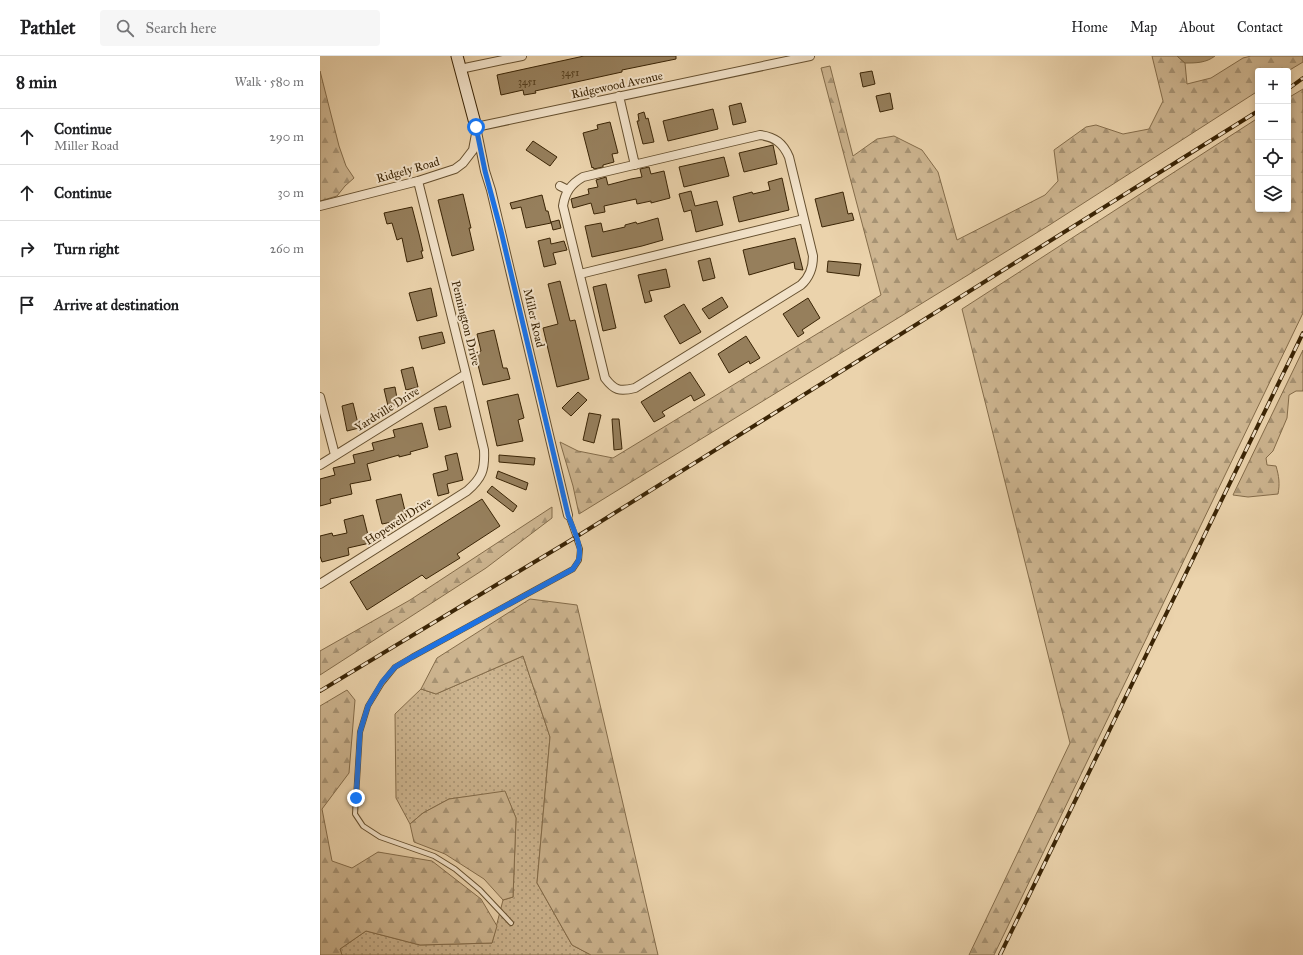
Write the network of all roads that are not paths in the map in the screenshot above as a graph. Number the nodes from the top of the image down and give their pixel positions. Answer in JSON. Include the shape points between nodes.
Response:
{"nodes":[{"id":1,"x":457,"y":56,"type":"edge"},
{"id":2,"x":522,"y":56,"type":"edge"},
{"id":3,"x":810,"y":56,"type":"edge"},
{"id":4,"x":460,"y":69,"type":"junction"},
{"id":5,"x":619,"y":96,"type":"junction"},
{"id":6,"x":476,"y":127,"type":"junction"},
{"id":7,"x":636,"y":165,"type":"junction"},
{"id":8,"x":418,"y":181,"type":"junction"},
{"id":9,"x":320,"y":206,"type":"edge"},
{"id":10,"x":804,"y":219,"type":"junction"},
{"id":11,"x":580,"y":274,"type":"junction"},
{"id":12,"x":466,"y":374,"type":"junction"},
{"id":13,"x":320,"y":397,"type":"edge"},
{"id":14,"x":335,"y":455,"type":"junction"},
{"id":15,"x":320,"y":465,"type":"edge"},
{"id":16,"x":483,"y":472,"type":"joint"},
{"id":17,"x":568,"y":515,"type":"joint"},
{"id":18,"x":320,"y":584,"type":"edge"},
{"id":19,"x":511,"y":923,"type":"dead end"}],
"edges":[{"from":1,"to":4,"type":"street"},
{"from":2,"to":4,"type":"street"},
{"from":3,"to":5,"type":"street","name":"Ridgewood Avenue"},
{"from":4,"to":6,"type":"street"},
{"from":5,"to":6,"type":"street","name":"Ridgewood Avenue"},
{"from":5,"to":7,"type":"street"},
{"from":6,"to":8,"type":"street","name":"Ridgely Road","via":[[473,150],[463,162],[454,169]]},
{"from":6,"to":17,"type":"street","name":"Miller Road"},
{"from":7,"to":10,"type":"street","via":[[753,136],[768,136],[782,144],[786,150]]},
{"from":7,"to":11,"type":"street","via":[[583,177],[564,188],[563,206]]},
{"from":8,"to":9,"type":"street","name":"Ridgely Road"},
{"from":8,"to":12,"type":"street","name":"Pennington Drive"},
{"from":10,"to":11,"type":"street"},
{"from":10,"to":11,"type":"street","via":[[813,265],[801,285],[635,388],[615,393],[604,378]]},
{"from":12,"to":14,"type":"street","name":"Yardville Drive"},
{"from":12,"to":16,"type":"street","name":"Pennington Drive","via":[[484,450]]},
{"from":13,"to":14,"type":"street"},
{"from":14,"to":15,"type":"street","name":"Yardville Drive"},
{"from":16,"to":18,"type":"street","name":"Hopewell Drive","via":[[467,491]]},
{"from":17,"to":19,"type":"lane","via":[[580,549],[579,560],[573,569],[395,667],[382,682],[368,706],[360,732],[355,814],[363,826],[380,837],[434,856],[455,869],[480,890]]}]}
